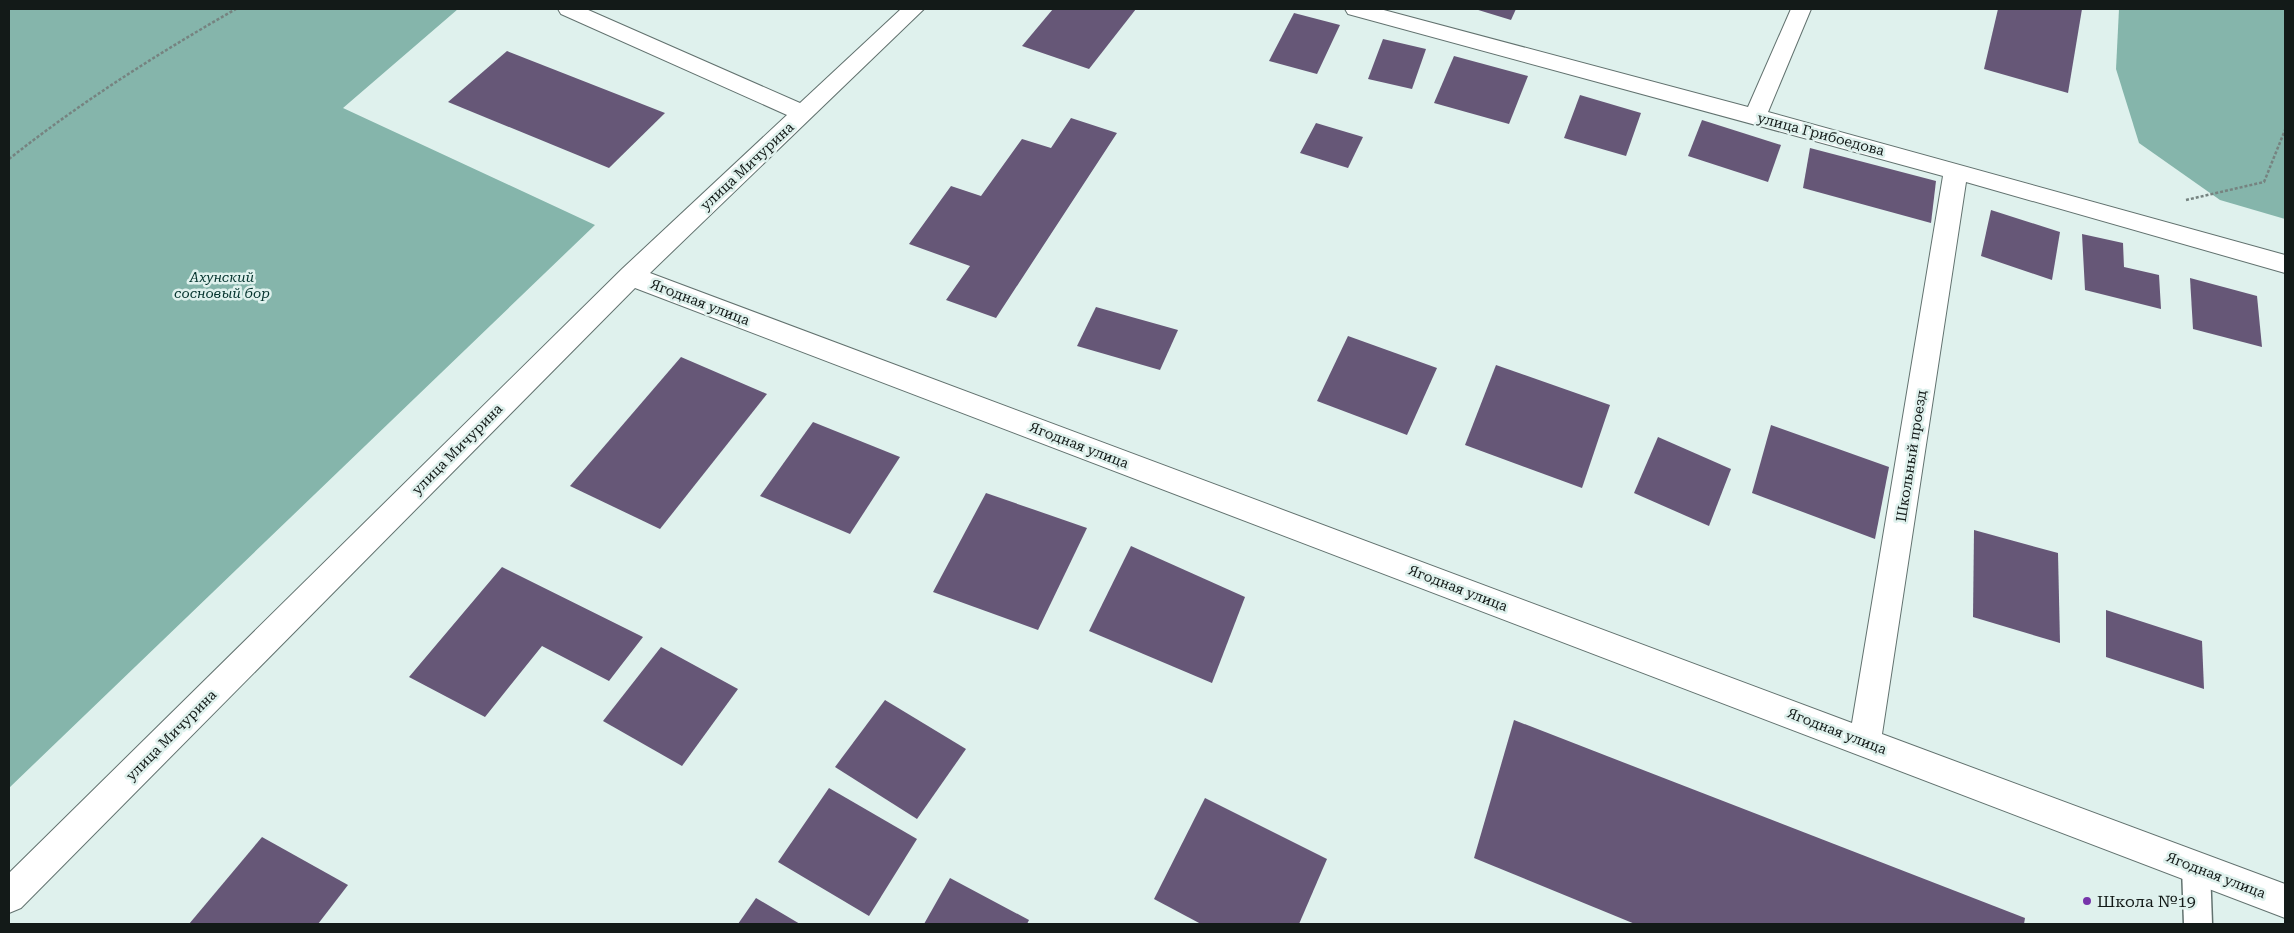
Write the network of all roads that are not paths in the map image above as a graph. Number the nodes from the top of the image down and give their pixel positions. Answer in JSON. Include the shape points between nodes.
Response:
{"nodes":[{"id":1,"x":568,"y":9,"type":"edge"},
{"id":2,"x":913,"y":9,"type":"edge"},
{"id":3,"x":1355,"y":9,"type":"edge"},
{"id":4,"x":1800,"y":9,"type":"edge"},
{"id":5,"x":802,"y":113,"type":"junction"},
{"id":6,"x":1755,"y":116,"type":"junction"},
{"id":7,"x":1956,"y":171,"type":"junction"},
{"id":8,"x":2285,"y":264,"type":"edge"},
{"id":9,"x":631,"y":276,"type":"junction"},
{"id":10,"x":1865,"y":741,"type":"junction"},
{"id":11,"x":2196,"y":867,"type":"junction"},
{"id":12,"x":9,"y":896,"type":"edge"},
{"id":13,"x":2285,"y":901,"type":"edge"},
{"id":14,"x":2198,"y":924,"type":"edge"}],
"edges":[{"from":1,"to":5,"type":"street"},
{"from":2,"to":5,"type":"street","name":"улица Мичурина"},
{"from":3,"to":6,"type":"street","name":"улица Грибоедова"},
{"from":4,"to":6,"type":"street"},
{"from":5,"to":9,"type":"street","name":"улица Мичурина"},
{"from":6,"to":7,"type":"street","name":"улица Грибоедова"},
{"from":7,"to":8,"type":"street","name":"улица Грибоедова"},
{"from":7,"to":10,"type":"street","name":"Школьный проезд"},
{"from":9,"to":10,"type":"street","name":"Ягодная улица"},
{"from":9,"to":12,"type":"street","name":"улица Мичурина"},
{"from":10,"to":11,"type":"street","name":"Ягодная улица"},
{"from":11,"to":13,"type":"street","name":"Ягодная улица"},
{"from":11,"to":14,"type":"lane"}]}
